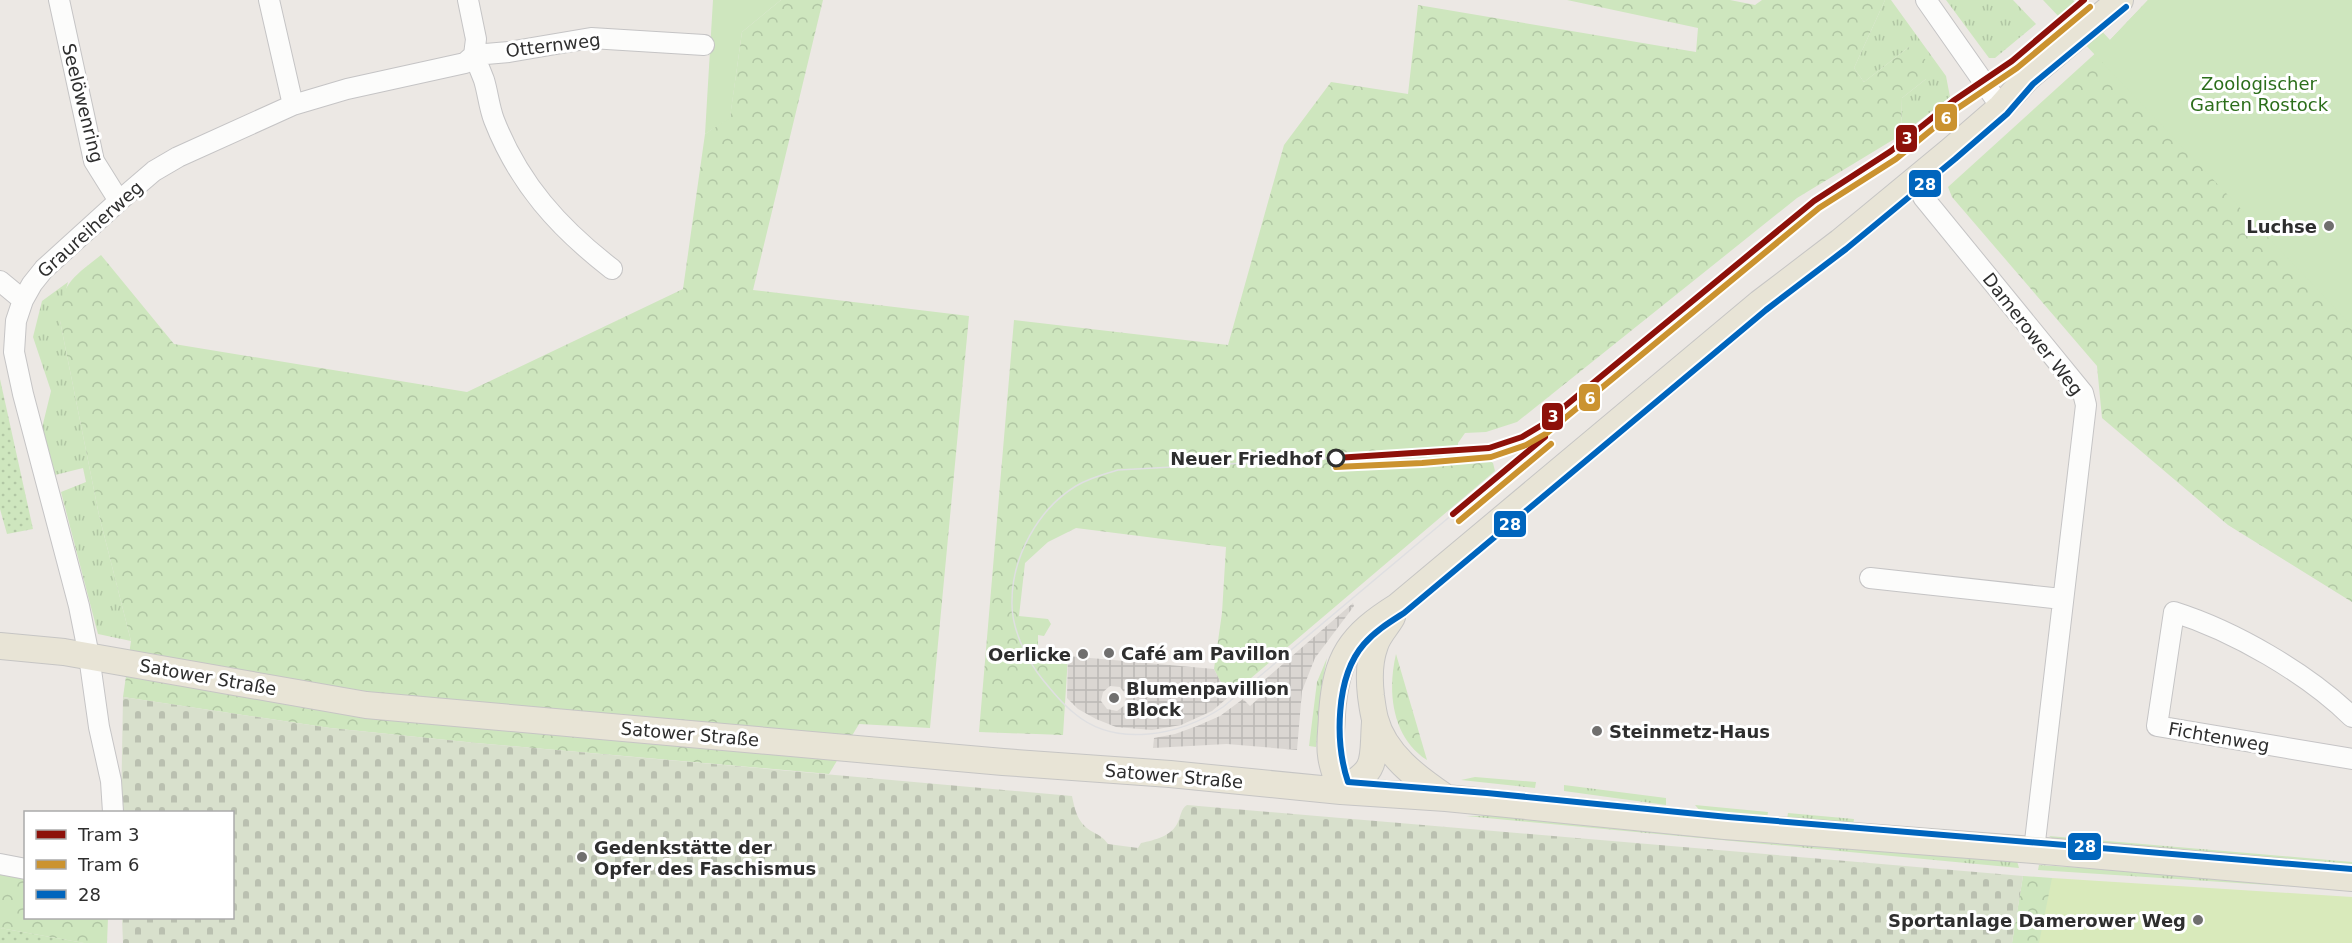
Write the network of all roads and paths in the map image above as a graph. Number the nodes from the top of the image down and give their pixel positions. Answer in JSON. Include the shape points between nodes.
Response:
{"nodes":[{"id":1,"x":59,"y":0,"type":"edge"},
{"id":2,"x":269,"y":0,"type":"edge"},
{"id":3,"x":468,"y":0,"type":"edge"},
{"id":4,"x":1926,"y":0,"type":"edge"},
{"id":5,"x":2120,"y":0,"type":"edge"},
{"id":6,"x":704,"y":45,"type":"dead end"},
{"id":7,"x":474,"y":55,"type":"junction"},
{"id":8,"x":293,"y":105,"type":"junction"},
{"id":9,"x":2001,"y":107,"type":"junction"},
{"id":10,"x":1923,"y":196,"type":"dead end"},
{"id":11,"x":119,"y":201,"type":"junction"},
{"id":12,"x":612,"y":269,"type":"dead end"},
{"id":13,"x":0,"y":281,"type":"edge"},
{"id":14,"x":23,"y":300,"type":"junction"},
{"id":15,"x":1870,"y":578,"type":"dead end"},
{"id":16,"x":2062,"y":599,"type":"junction"},
{"id":17,"x":1398,"y":606,"type":"junction"},
{"id":18,"x":0,"y":646,"type":"edge"},
{"id":19,"x":89,"y":656,"type":"junction"},
{"id":20,"x":2352,"y":717,"type":"edge"},
{"id":21,"x":1375,"y":719,"type":"junction"},
{"id":22,"x":2352,"y":759,"type":"edge"},
{"id":23,"x":1341,"y":791,"type":"junction"},
{"id":24,"x":1446,"y":798,"type":"junction"},
{"id":25,"x":113,"y":811,"type":"edge"},
{"id":26,"x":2034,"y":850,"type":"junction"},
{"id":27,"x":0,"y":864,"type":"edge"},
{"id":28,"x":24,"y":869,"type":"edge"},
{"id":29,"x":2352,"y":878,"type":"edge"}],
"edges":[{"from":1,"to":11,"type":"street","name":"Seelöwenring","via":[[94,161]]},
{"from":2,"to":8,"type":"street"},
{"from":3,"to":7,"type":"street","via":[[476,39]]},
{"from":4,"to":9,"type":"street"},
{"from":5,"to":9,"type":"main road","via":[[2027,78]]},
{"from":6,"to":7,"type":"street","name":"Otternweg","via":[[591,38]]},
{"from":7,"to":8,"type":"street","name":"Graureiherweg","via":[[465,63]]},
{"from":7,"to":12,"type":"street","via":[[494,119],[526,182],[552,217]]},
{"from":8,"to":11,"type":"street","name":"Graureiherweg","via":[[178,157],[154,171]]},
{"from":9,"to":17,"type":"main road"},
{"from":10,"to":16,"type":"street","name":"Damerower Weg","via":[[2083,393],[2086,405]]},
{"from":11,"to":14,"type":"street","name":"Graureiherweg","via":[[44,269]]},
{"from":13,"to":14,"type":"street"},
{"from":14,"to":19,"type":"street","name":"Graureiherweg","via":[[16,321],[14,352]]},
{"from":15,"to":16,"type":"street"},
{"from":16,"to":26,"type":"street","name":"Damerower Weg"},
{"from":17,"to":21,"type":"main road","via":[[1375,643],[1370,662]]},
{"from":17,"to":23,"type":"main road","via":[[1351,645],[1334,684],[1330,745]]},
{"from":18,"to":19,"type":"main road","name":"Satower Straße"},
{"from":19,"to":23,"type":"main road","name":"Satower Straße","via":[[366,705]]},
{"from":19,"to":25,"type":"street","name":"Graureiherweg"},
{"from":20,"to":22,"type":"street","name":"Fichtenweg","via":[[2306,680],[2271,659],[2207,623],[2174,612],[2157,726]]},
{"from":21,"to":23,"type":"main road","via":[[1369,771]]},
{"from":21,"to":24,"type":"main road","via":[[1386,744],[1403,764]]},
{"from":23,"to":24,"type":"main road","name":"Satower Straße"},
{"from":24,"to":26,"type":"main road","name":"Satower Straße","via":[[1725,826]]},
{"from":26,"to":29,"type":"main road","name":"Satower Straße"},
{"from":27,"to":28,"type":"street"}]}
